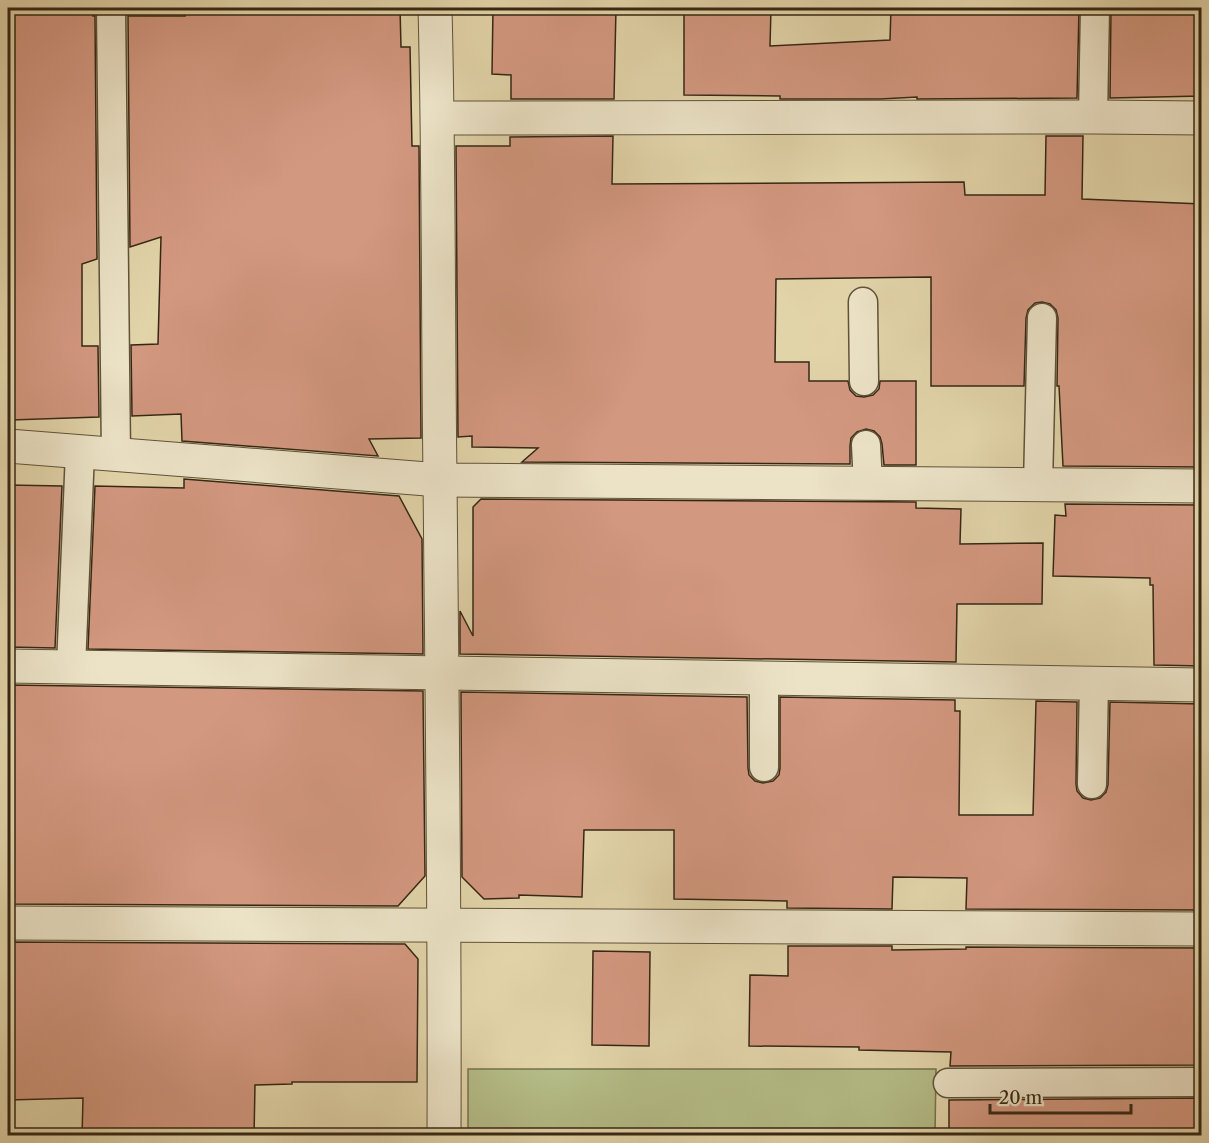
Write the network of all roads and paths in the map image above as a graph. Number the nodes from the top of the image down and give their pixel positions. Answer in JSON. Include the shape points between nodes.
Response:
{"nodes":[{"id":1,"x":111,"y":8,"type":"edge"},
{"id":2,"x":435,"y":8,"type":"edge"},
{"id":3,"x":1095,"y":8,"type":"edge"},
{"id":4,"x":1093,"y":117,"type":"junction"},
{"id":5,"x":438,"y":118,"type":"junction"},
{"id":6,"x":1202,"y":118,"type":"edge"},
{"id":7,"x":863,"y":302,"type":"dead end"},
{"id":8,"x":1042,"y":318,"type":"dead end"},
{"id":9,"x":864,"y":381,"type":"dead end"},
{"id":10,"x":866,"y":445,"type":"dead end"},
{"id":11,"x":8,"y":446,"type":"edge"},
{"id":12,"x":80,"y":452,"type":"junction"},
{"id":13,"x":116,"y":455,"type":"junction"},
{"id":14,"x":440,"y":480,"type":"junction"},
{"id":15,"x":868,"y":484,"type":"junction"},
{"id":16,"x":1038,"y":485,"type":"junction"},
{"id":17,"x":1202,"y":486,"type":"edge"},
{"id":18,"x":8,"y":666,"type":"edge"},
{"id":19,"x":71,"y":667,"type":"junction"},
{"id":20,"x":442,"y":673,"type":"junction"},
{"id":21,"x":764,"y":678,"type":"junction"},
{"id":22,"x":1094,"y":683,"type":"junction"},
{"id":23,"x":1202,"y":685,"type":"edge"},
{"id":24,"x":764,"y":767,"type":"dead end"},
{"id":25,"x":1092,"y":784,"type":"dead end"},
{"id":26,"x":8,"y":923,"type":"edge"},
{"id":27,"x":445,"y":926,"type":"junction"},
{"id":28,"x":1202,"y":929,"type":"edge"},
{"id":29,"x":1202,"y":1082,"type":"edge"},
{"id":30,"x":948,"y":1083,"type":"dead end"},
{"id":31,"x":444,"y":1136,"type":"edge"}],
"edges":[{"from":1,"to":13,"type":"lane"},
{"from":2,"to":5,"type":"street"},
{"from":3,"to":4,"type":"lane"},
{"from":4,"to":5,"type":"street"},
{"from":4,"to":6,"type":"street"},
{"from":5,"to":14,"type":"street"},
{"from":7,"to":9,"type":"lane"},
{"from":8,"to":16,"type":"lane"},
{"from":10,"to":15,"type":"lane"},
{"from":11,"to":12,"type":"street"},
{"from":12,"to":13,"type":"street"},
{"from":12,"to":19,"type":"lane"},
{"from":13,"to":14,"type":"street"},
{"from":14,"to":15,"type":"street"},
{"from":14,"to":20,"type":"street"},
{"from":15,"to":16,"type":"street"},
{"from":16,"to":17,"type":"street"},
{"from":18,"to":19,"type":"street"},
{"from":19,"to":20,"type":"street"},
{"from":20,"to":21,"type":"street"},
{"from":20,"to":27,"type":"street"},
{"from":21,"to":22,"type":"street"},
{"from":21,"to":24,"type":"lane"},
{"from":22,"to":23,"type":"street"},
{"from":22,"to":25,"type":"lane"},
{"from":26,"to":27,"type":"street"},
{"from":27,"to":28,"type":"street"},
{"from":27,"to":31,"type":"street"},
{"from":29,"to":30,"type":"lane"}]}
